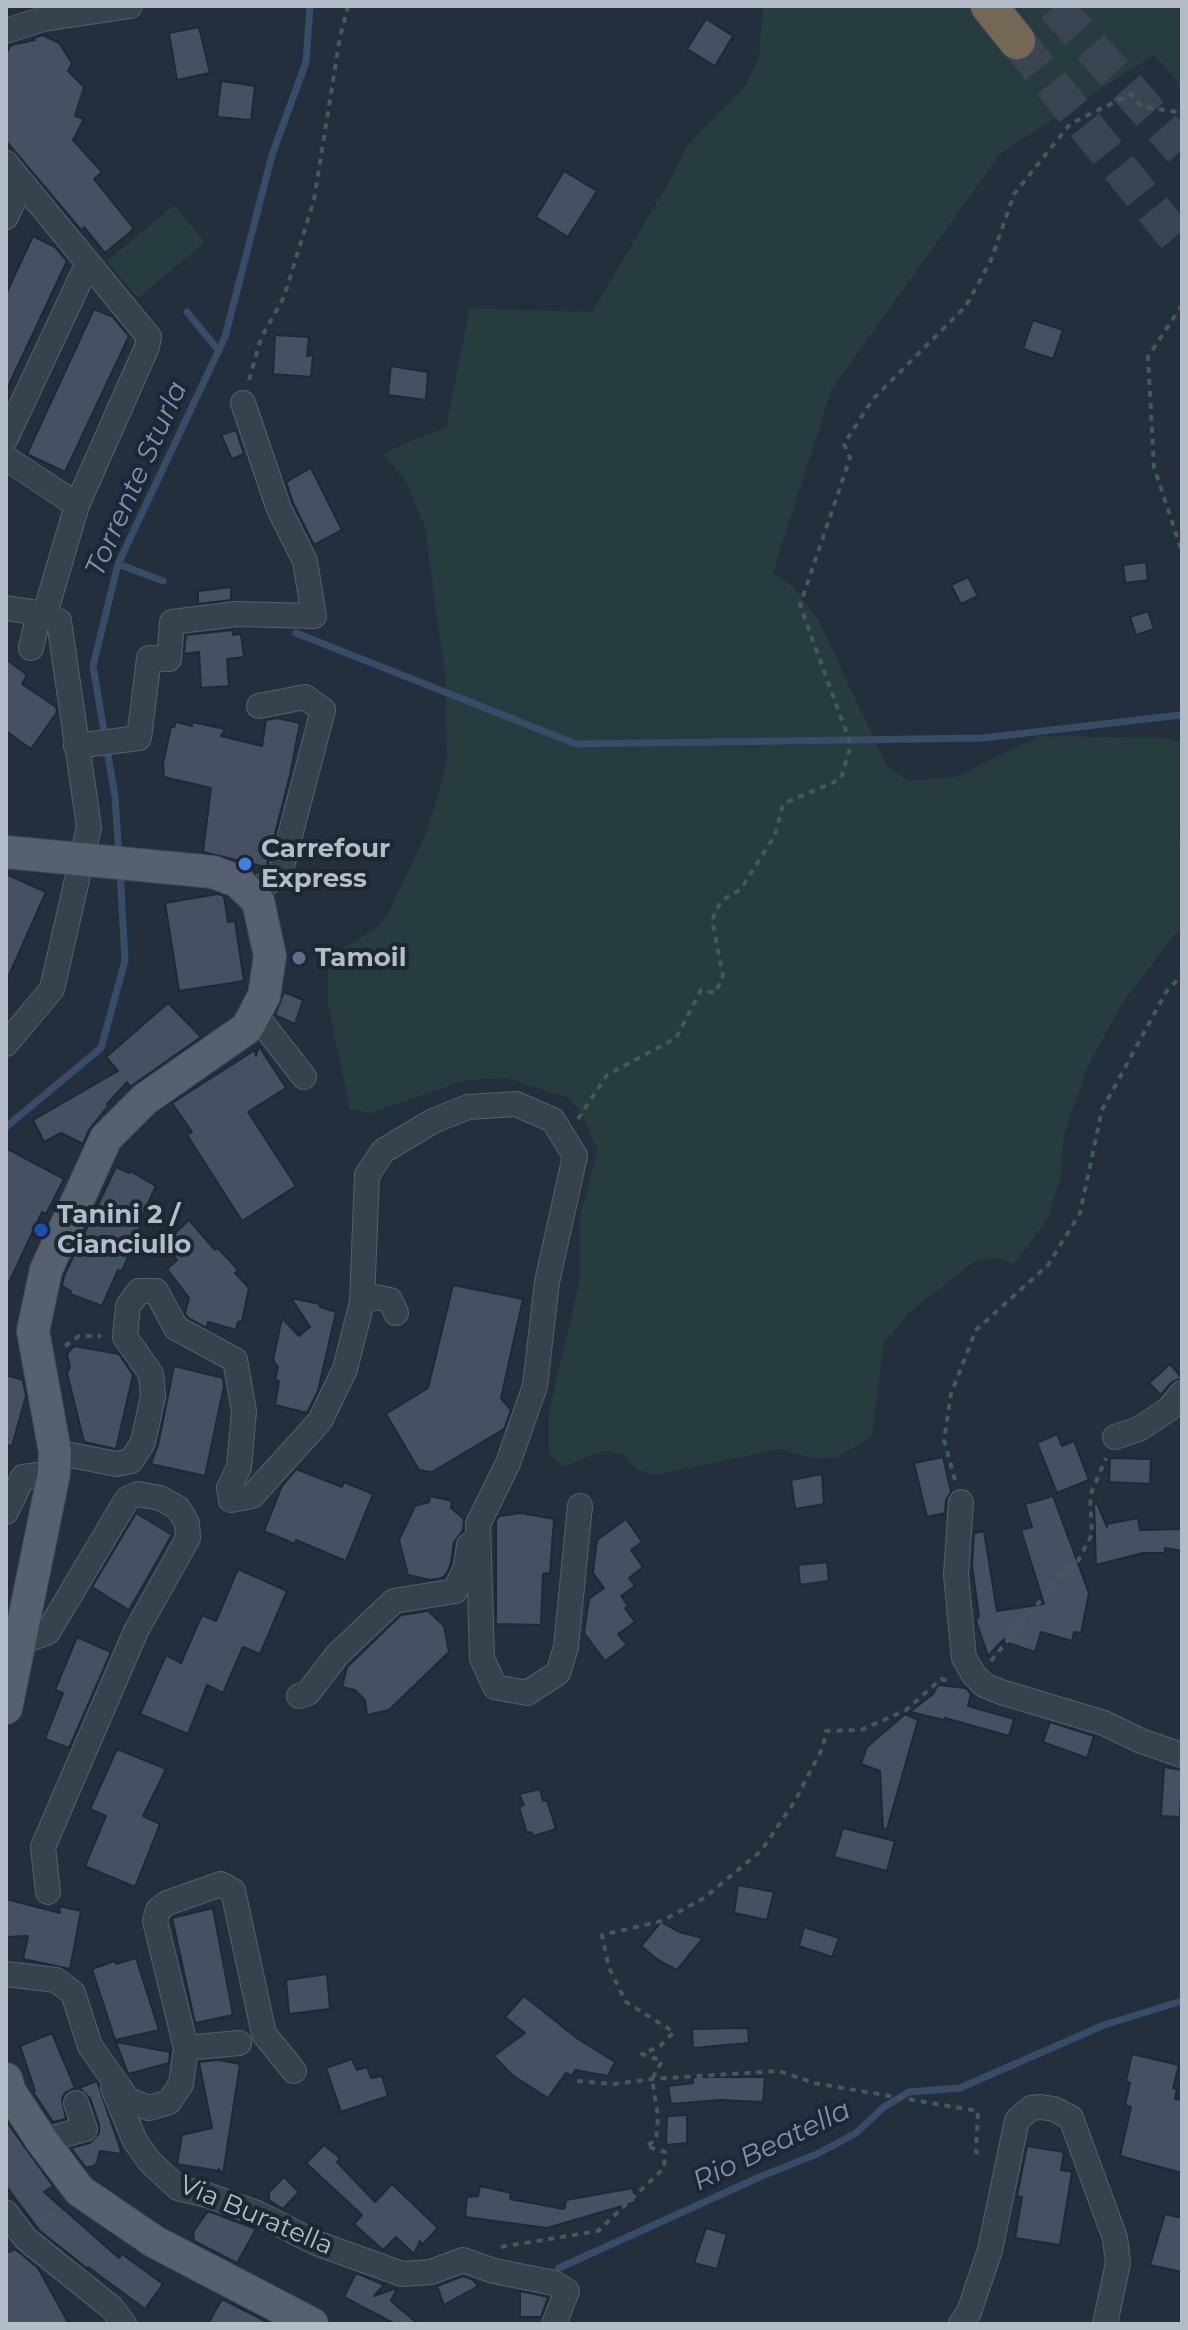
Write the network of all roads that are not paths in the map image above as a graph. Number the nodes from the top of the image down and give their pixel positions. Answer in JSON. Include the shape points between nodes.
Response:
{"nodes":[{"id":1,"x":130,"y":6,"type":"edge"},
{"id":2,"x":989,"y":6,"type":"edge"},
{"id":3,"x":6,"y":31,"type":"edge"},
{"id":4,"x":1017,"y":41,"type":"tunnel mouth"},
{"id":5,"x":6,"y":163,"type":"edge"},
{"id":6,"x":22,"y":182,"type":"junction"},
{"id":7,"x":6,"y":217,"type":"edge"},
{"id":8,"x":88,"y":263,"type":"junction"},
{"id":9,"x":243,"y":403,"type":"road end"},
{"id":10,"x":6,"y":438,"type":"edge"},
{"id":11,"x":6,"y":458,"type":"edge"},
{"id":12,"x":77,"y":505,"type":"junction"},
{"id":13,"x":6,"y":608,"type":"edge"},
{"id":14,"x":39,"y":613,"type":"junction"},
{"id":15,"x":31,"y":648,"type":"dead end"},
{"id":16,"x":259,"y":706,"type":"dead end"},
{"id":17,"x":76,"y":746,"type":"junction"},
{"id":18,"x":6,"y":852,"type":"edge"},
{"id":19,"x":251,"y":895,"type":"junction"},
{"id":20,"x":255,"y":1014,"type":"junction"},
{"id":21,"x":6,"y":1044,"type":"edge"},
{"id":22,"x":304,"y":1077,"type":"dead end"},
{"id":23,"x":362,"y":1302,"type":"junction"},
{"id":24,"x":396,"y":1313,"type":"dead end"},
{"id":25,"x":1182,"y":1393,"type":"edge"},
{"id":26,"x":1115,"y":1437,"type":"road end"},
{"id":27,"x":55,"y":1462,"type":"junction"},
{"id":28,"x":508,"y":1463,"type":"junction"},
{"id":29,"x":961,"y":1502,"type":"road end"},
{"id":30,"x":580,"y":1506,"type":"dead end"},
{"id":31,"x":6,"y":1512,"type":"edge"},
{"id":32,"x":19,"y":1643,"type":"junction"},
{"id":33,"x":299,"y":1696,"type":"dead end"},
{"id":34,"x":6,"y":1708,"type":"edge"},
{"id":35,"x":1182,"y":1755,"type":"edge"},
{"id":36,"x":48,"y":1892,"type":"dead end"},
{"id":37,"x":6,"y":1974,"type":"edge"},
{"id":38,"x":239,"y":2043,"type":"dead end"},
{"id":39,"x":186,"y":2048,"type":"junction"},
{"id":40,"x":294,"y":2071,"type":"dead end"},
{"id":41,"x":106,"y":2072,"type":"junction"},
{"id":42,"x":6,"y":2079,"type":"edge"},
{"id":43,"x":76,"y":2103,"type":"dead end"},
{"id":44,"x":42,"y":2141,"type":"junction"},
{"id":45,"x":6,"y":2213,"type":"edge"},
{"id":46,"x":965,"y":2318,"type":"edge"},
{"id":47,"x":1102,"y":2323,"type":"edge"},
{"id":48,"x":124,"y":2324,"type":"edge"},
{"id":49,"x":312,"y":2324,"type":"edge"},
{"id":50,"x":554,"y":2324,"type":"edge"}],
"edges":[{"from":1,"to":3,"type":"street","via":[[43,19]]},
{"from":2,"to":4,"type":"highway"},
{"from":5,"to":6,"type":"street"},
{"from":6,"to":7,"type":"street"},
{"from":6,"to":8,"type":"street"},
{"from":8,"to":10,"type":"street"},
{"from":8,"to":12,"type":"street","via":[[149,342]]},
{"from":9,"to":17,"type":"street","via":[[279,509],[305,561],[314,616],[236,614],[172,622],[169,659],[149,658],[139,738]]},
{"from":11,"to":12,"type":"street"},
{"from":12,"to":14,"type":"street","via":[[47,607]]},
{"from":13,"to":14,"type":"street"},
{"from":14,"to":15,"type":"street"},
{"from":14,"to":17,"type":"street","via":[[59,621]]},
{"from":16,"to":19,"type":"street","via":[[305,697],[323,710],[280,874]]},
{"from":17,"to":21,"type":"street","via":[[89,827],[52,989]]},
{"from":18,"to":19,"type":"main road","bridge":true,"via":[[213,872],[237,881]]},
{"from":19,"to":20,"type":"main road","via":[[258,901],[270,956],[264,996]]},
{"from":20,"to":22,"type":"street"},
{"from":20,"to":27,"type":"main road","via":[[247,1028],[145,1099],[106,1138],[46,1270],[33,1331]]},
{"from":23,"to":24,"type":"street","via":[[375,1297],[390,1300]]},
{"from":23,"to":27,"type":"street","via":[[345,1369],[320,1421],[252,1496],[231,1500],[229,1488],[239,1467],[244,1411],[235,1360],[176,1328],[156,1291],[139,1291],[128,1306],[125,1337],[151,1374],[153,1396],[143,1442],[131,1461]]},
{"from":23,"to":28,"type":"street","via":[[367,1175],[383,1151],[468,1107],[516,1104],[553,1120],[575,1156],[547,1282],[535,1386]]},
{"from":25,"to":26,"type":"street","via":[[1139,1429]]},
{"from":27,"to":31,"type":"street","via":[[23,1477]]},
{"from":27,"to":32,"type":"main road"},
{"from":28,"to":30,"type":"street","via":[[478,1524],[482,1658],[495,1687],[527,1693],[558,1673],[566,1647]]},
{"from":28,"to":33,"type":"street","via":[[473,1505],[466,1567],[455,1591],[394,1601],[337,1655],[308,1693]]},
{"from":29,"to":35,"type":"street","via":[[956,1575],[964,1658],[984,1685],[1104,1723]]},
{"from":32,"to":34,"type":"main road"},
{"from":32,"to":36,"type":"street","via":[[48,1632],[127,1499],[138,1494],[178,1508],[188,1538],[136,1631],[43,1847]]},
{"from":37,"to":41,"type":"street","name":"Via Buratella","via":[[56,1980],[73,1993],[90,2046]]},
{"from":38,"to":39,"type":"street"},
{"from":39,"to":40,"type":"street","name":"Via Buratella","via":[[155,1921],[167,1903],[221,1884],[233,1891],[264,2034]]},
{"from":39,"to":41,"type":"street","name":"Via Buratella","via":[[181,2084],[169,2102],[149,2108],[128,2100]]},
{"from":41,"to":50,"type":"street","name":"Via Buratella","via":[[135,2141],[178,2188],[257,2213],[316,2243],[402,2274],[431,2272],[463,2260],[554,2283],[567,2291]]},
{"from":42,"to":44,"type":"main road"},
{"from":43,"to":44,"type":"street","via":[[85,2129]]},
{"from":44,"to":49,"type":"main road","via":[[80,2191],[155,2242]]},
{"from":45,"to":48,"type":"street","via":[[26,2239],[112,2308]]},
{"from":46,"to":47,"type":"street","via":[[990,2250],[1017,2120],[1041,2107],[1071,2118],[1115,2238],[1118,2263]]}]}
